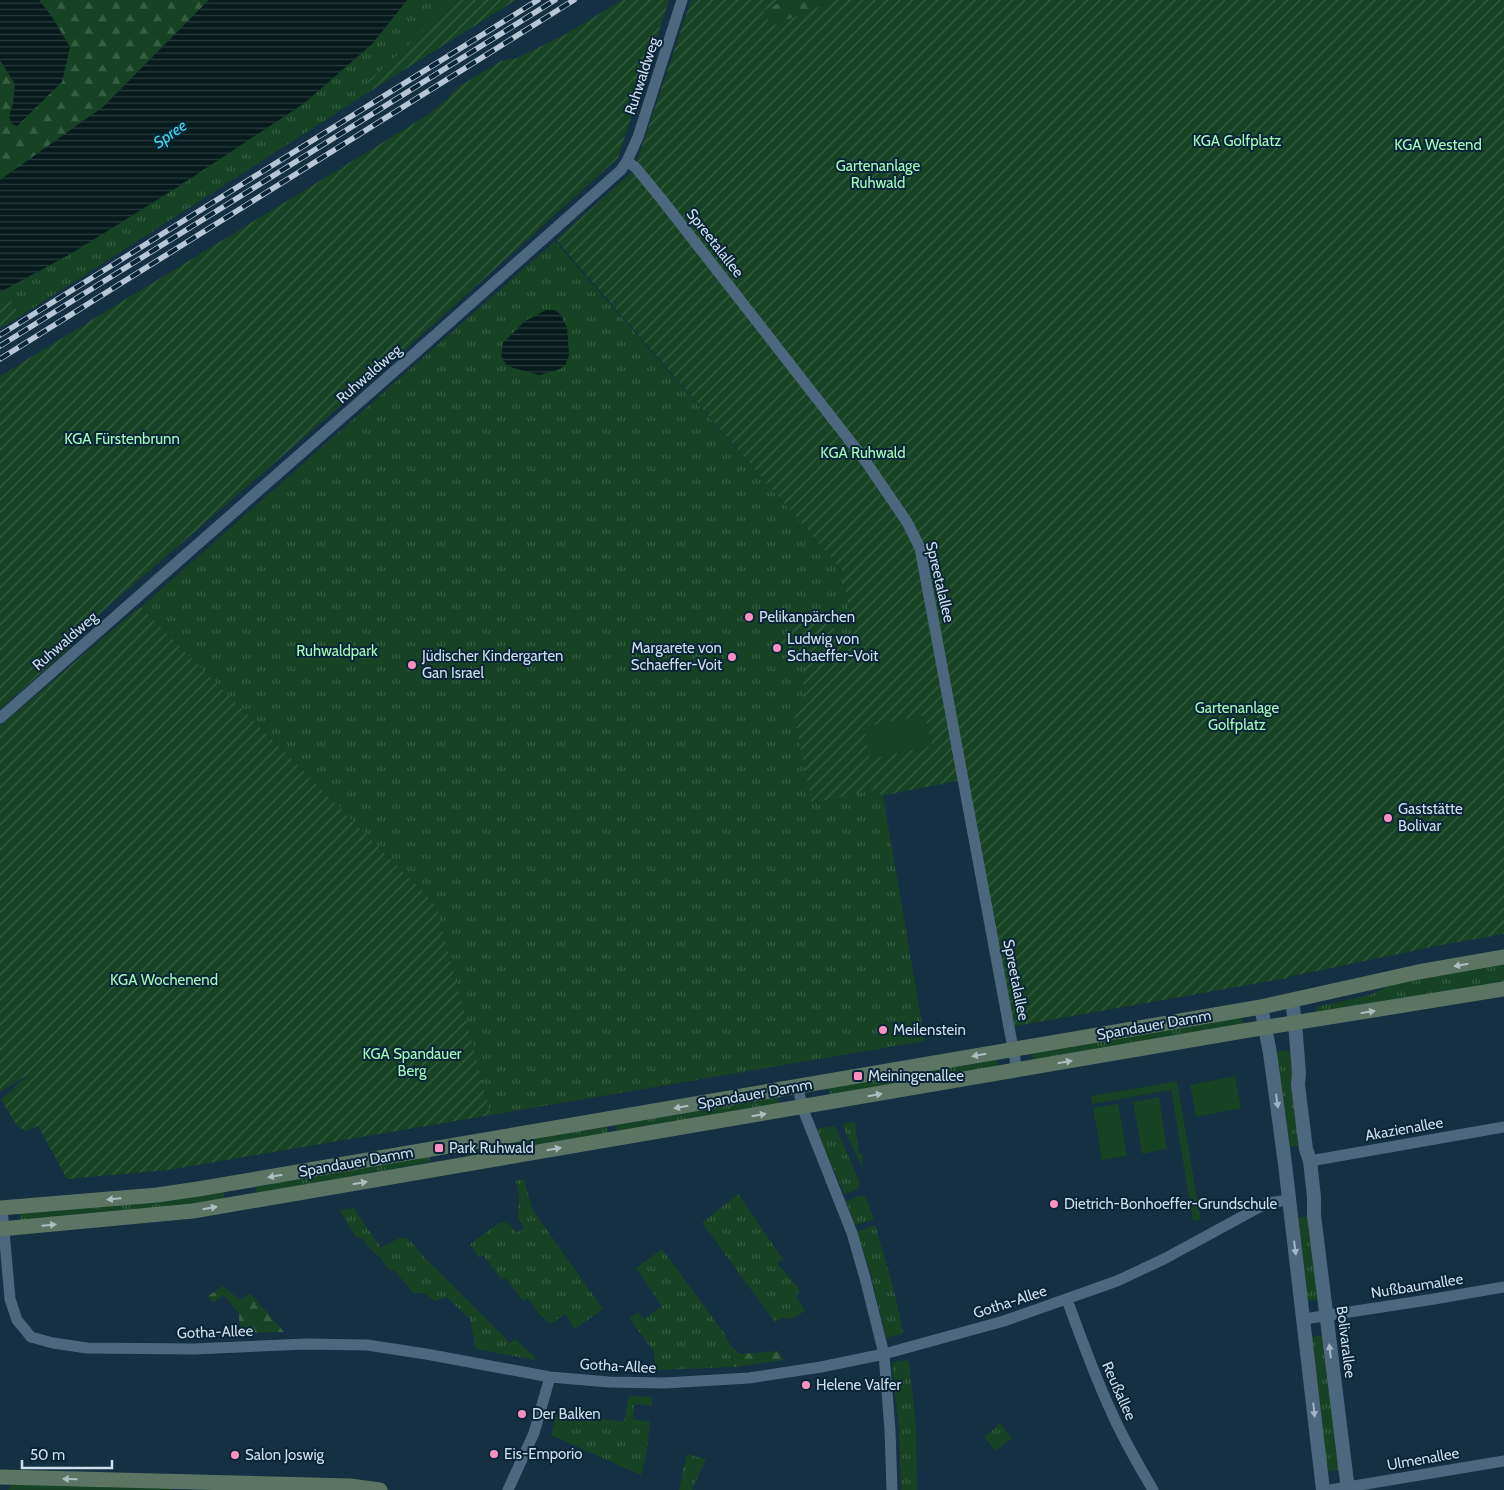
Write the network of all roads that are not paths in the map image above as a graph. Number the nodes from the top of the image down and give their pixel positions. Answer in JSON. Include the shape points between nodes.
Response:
{"nodes":[{"id":1,"x":682,"y":0,"type":"edge"},
{"id":2,"x":627,"y":161,"type":"junction"},
{"id":3,"x":0,"y":718,"type":"edge"},
{"id":4,"x":1504,"y":957,"type":"edge"},
{"id":5,"x":1504,"y":989,"type":"edge"},
{"id":6,"x":1292,"y":1000,"type":"junction"},
{"id":7,"x":1261,"y":1007,"type":"junction"},
{"id":8,"x":1295,"y":1023,"type":"junction"},
{"id":9,"x":1265,"y":1028,"type":"junction"},
{"id":10,"x":1014,"y":1049,"type":"junction"},
{"id":11,"x":1017,"y":1070,"type":"junction"},
{"id":12,"x":798,"y":1087,"type":"junction"},
{"id":13,"x":802,"y":1107,"type":"junction"},
{"id":14,"x":1504,"y":1127,"type":"edge"},
{"id":15,"x":1310,"y":1160,"type":"junction"},
{"id":16,"x":1285,"y":1164,"type":"junction"},
{"id":17,"x":1314,"y":1197,"type":"junction"},
{"id":18,"x":1289,"y":1200,"type":"junction"},
{"id":19,"x":1,"y":1208,"type":"edge"},
{"id":20,"x":2,"y":1229,"type":"edge"},
{"id":21,"x":1504,"y":1287,"type":"edge"},
{"id":22,"x":1067,"y":1300,"type":"junction"},
{"id":23,"x":1326,"y":1316,"type":"junction"},
{"id":24,"x":1304,"y":1319,"type":"junction"},
{"id":25,"x":884,"y":1354,"type":"junction"},
{"id":26,"x":550,"y":1377,"type":"junction"},
{"id":27,"x":1504,"y":1460,"type":"edge"},
{"id":28,"x":0,"y":1478,"type":"edge"},
{"id":29,"x":188,"y":1486,"type":"edge"},
{"id":30,"x":1348,"y":1488,"type":"edge"},
{"id":31,"x":380,"y":1490,"type":"edge"},
{"id":32,"x":508,"y":1490,"type":"edge"},
{"id":33,"x":892,"y":1490,"type":"edge"},
{"id":34,"x":1153,"y":1490,"type":"edge"},
{"id":35,"x":1323,"y":1490,"type":"edge"},
{"id":36,"x":1330,"y":1490,"type":"edge"}],
"edges":[{"from":1,"to":2,"type":"street","name":"Ruhwaldweg","via":[[638,137]]},
{"from":2,"to":3,"type":"street","name":"Ruhwaldweg","via":[[591,198]]},
{"from":2,"to":10,"type":"street","name":"Spreetalallee","via":[[663,201],[864,459],[907,522],[920,548]]},
{"from":4,"to":6,"type":"main road","name":"Spandauer Damm","one_way":true},
{"from":8,"to":5,"type":"main road","name":"Spandauer Damm","one_way":true},
{"from":6,"to":7,"type":"main road","name":"Spandauer Damm"},
{"from":6,"to":8,"type":"street","name":"Bolivarallee"},
{"from":7,"to":9,"type":"street"},
{"from":7,"to":10,"type":"main road","name":"Spandauer Damm"},
{"from":8,"to":9,"type":"main road","name":"Spandauer Damm"},
{"from":8,"to":15,"type":"street","name":"Bolivarallee","via":[[1298,1085]]},
{"from":11,"to":9,"type":"main road","name":"Spandauer Damm","one_way":true},
{"from":9,"to":16,"type":"street","one_way":true},
{"from":10,"to":11,"type":"street","name":"Spreetalallee"},
{"from":10,"to":12,"type":"main road","name":"Spandauer Damm","one_way":true},
{"from":13,"to":11,"type":"main road","name":"Spandauer Damm","one_way":true},
{"from":12,"to":13,"type":"street"},
{"from":12,"to":19,"type":"main road","name":"Spandauer Damm","one_way":true,"via":[[198,1189]]},
{"from":20,"to":13,"type":"main road","name":"Spandauer Damm","one_way":true,"via":[[193,1211]]},
{"from":13,"to":25,"type":"street","via":[[852,1233]]},
{"from":14,"to":15,"type":"street","name":"Akazienallee"},
{"from":15,"to":16,"type":"street"},
{"from":15,"to":17,"type":"street","name":"Bolivarallee"},
{"from":16,"to":18,"type":"street"},
{"from":17,"to":18,"type":"street"},
{"from":17,"to":23,"type":"street","name":"Bolivarallee"},
{"from":18,"to":22,"type":"street","name":"Gotha-Allee","via":[[1267,1202],[1164,1259]]},
{"from":18,"to":24,"type":"street","one_way":true},
{"from":19,"to":20,"type":"street","name":"Spandauer Damm"},
{"from":20,"to":26,"type":"street","name":"Gotha-Allee","via":[[10,1299],[17,1320],[31,1337],[53,1343],[87,1348],[194,1349],[367,1345]]},
{"from":21,"to":23,"type":"street","name":"Nußbaumallee"},
{"from":22,"to":25,"type":"street","name":"Gotha-Allee"},
{"from":22,"to":34,"type":"street","name":"Reußallee","via":[[1112,1413]]},
{"from":23,"to":24,"type":"street","name":"Nußbaumallee"},
{"from":30,"to":23,"type":"street","name":"Bolivarallee","one_way":true},
{"from":24,"to":35,"type":"street","one_way":true},
{"from":25,"to":26,"type":"street","name":"Gotha-Allee","via":[[794,1372],[728,1380],[656,1383]]},
{"from":25,"to":33,"type":"street"},
{"from":26,"to":32,"type":"street","via":[[534,1432]]},
{"from":27,"to":30,"type":"street","name":"Ulmenallee"},
{"from":29,"to":28,"type":"main road","one_way":true},
{"from":29,"to":31,"type":"main road","via":[[350,1486]]},
{"from":30,"to":36,"type":"street","name":"Ulmenallee"}]}
